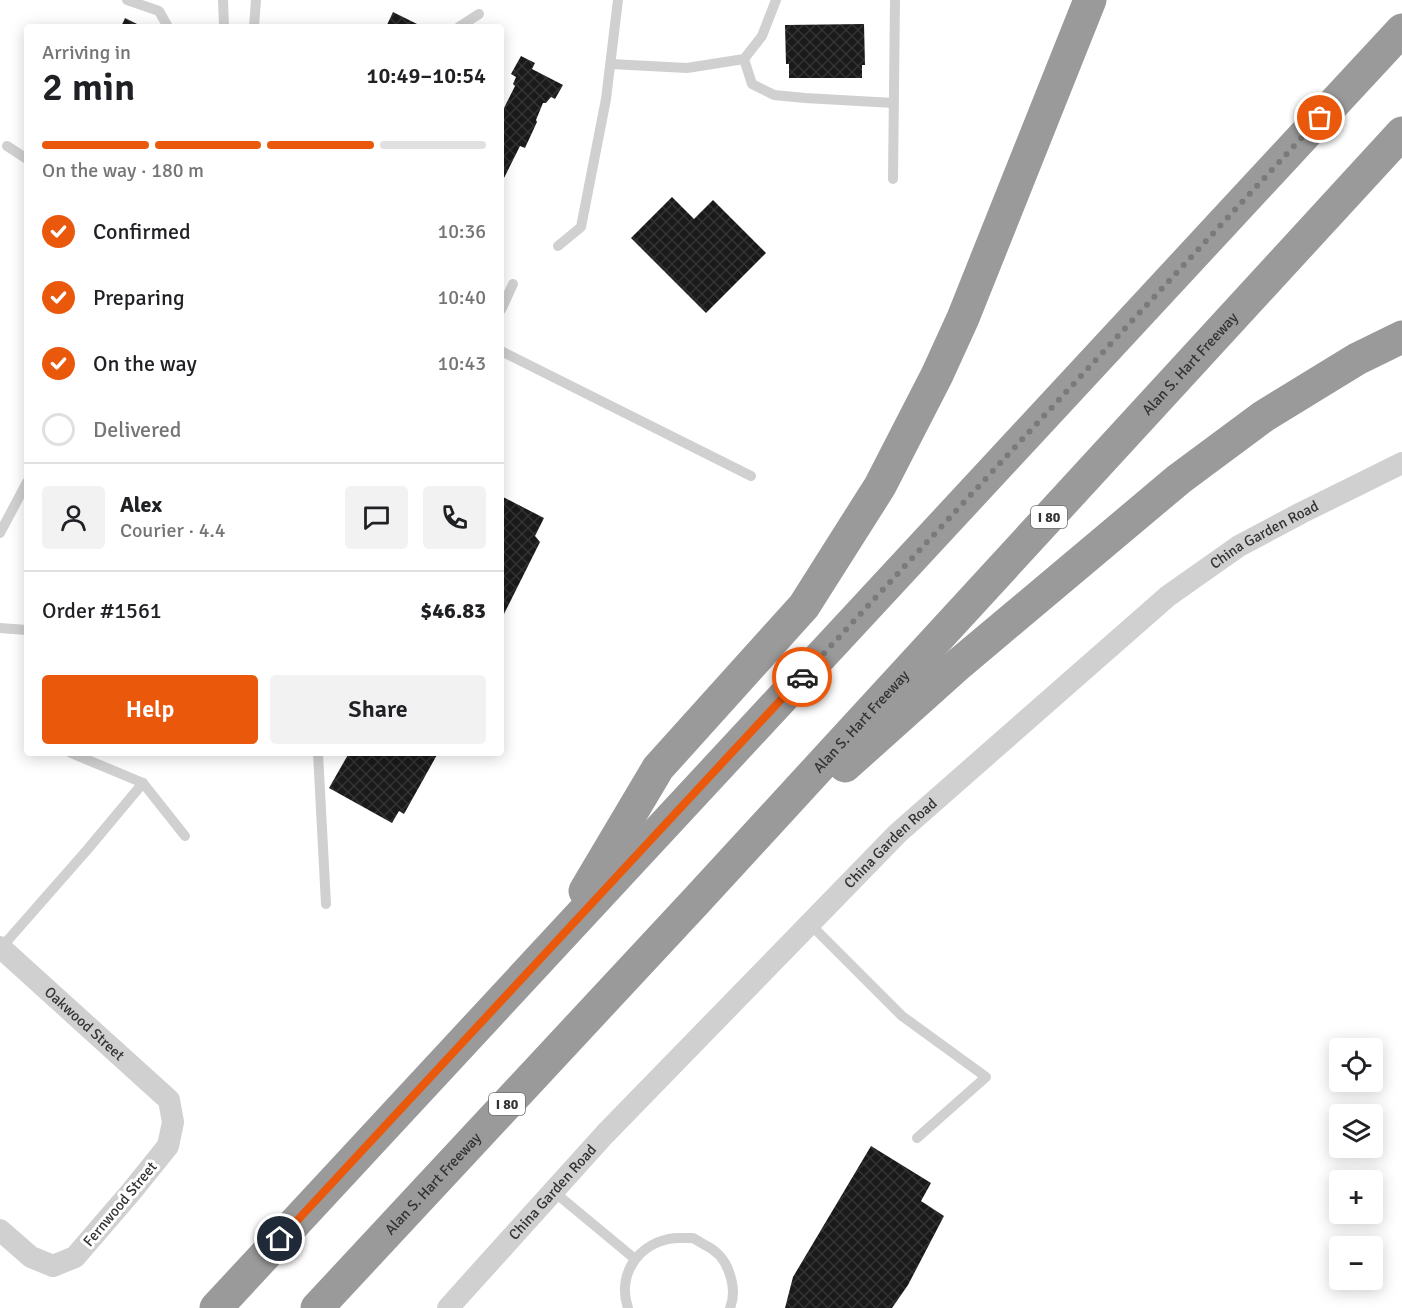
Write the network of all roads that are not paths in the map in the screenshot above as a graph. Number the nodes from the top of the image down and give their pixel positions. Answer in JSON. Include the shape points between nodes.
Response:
{"nodes":[{"id":1,"x":127,"y":0,"type":"edge"},
{"id":2,"x":224,"y":0,"type":"edge"},
{"id":3,"x":256,"y":0,"type":"edge"},
{"id":4,"x":618,"y":0,"type":"edge"},
{"id":5,"x":776,"y":0,"type":"edge"},
{"id":6,"x":895,"y":0,"type":"edge"},
{"id":7,"x":1090,"y":0,"type":"edge"},
{"id":8,"x":478,"y":14,"type":"dead end"},
{"id":9,"x":166,"y":24,"type":"edge"},
{"id":10,"x":224,"y":24,"type":"edge"},
{"id":11,"x":254,"y":24,"type":"edge"},
{"id":12,"x":463,"y":24,"type":"edge"},
{"id":13,"x":1402,"y":30,"type":"edge"},
{"id":14,"x":744,"y":59,"type":"junction"},
{"id":15,"x":611,"y":64,"type":"junction"},
{"id":16,"x":894,"y":103,"type":"junction"},
{"id":17,"x":1402,"y":133,"type":"edge"},
{"id":18,"x":7,"y":146,"type":"dead end"},
{"id":19,"x":24,"y":157,"type":"edge"},
{"id":20,"x":893,"y":179,"type":"dead end"},
{"id":21,"x":558,"y":246,"type":"dead end"},
{"id":22,"x":513,"y":284,"type":"dead end"},
{"id":23,"x":504,"y":304,"type":"edge"},
{"id":24,"x":1402,"y":337,"type":"edge"},
{"id":25,"x":504,"y":352,"type":"edge"},
{"id":26,"x":1402,"y":463,"type":"edge"},
{"id":27,"x":751,"y":476,"type":"dead end"},
{"id":28,"x":24,"y":489,"type":"edge"},
{"id":29,"x":0,"y":533,"type":"edge"},
{"id":30,"x":0,"y":628,"type":"edge"},
{"id":31,"x":24,"y":630,"type":"edge"},
{"id":32,"x":78,"y":756,"type":"edge"},
{"id":33,"x":318,"y":756,"type":"edge"},
{"id":34,"x":143,"y":783,"type":"junction"},
{"id":35,"x":185,"y":836,"type":"dead end"},
{"id":36,"x":697,"y":900,"type":"junction"},
{"id":37,"x":326,"y":904,"type":"dead end"},
{"id":38,"x":810,"y":923,"type":"junction"},
{"id":39,"x":554,"y":945,"type":"junction"},
{"id":40,"x":1,"y":948,"type":"edge"},
{"id":41,"x":169,"y":1100,"type":"joint"},
{"id":42,"x":917,"y":1138,"type":"dead end"},
{"id":43,"x":553,"y":1191,"type":"junction"},
{"id":44,"x":0,"y":1230,"type":"edge"},
{"id":45,"x":635,"y":1259,"type":"junction"},
{"id":46,"x":216,"y":1308,"type":"edge"},
{"id":47,"x":317,"y":1308,"type":"edge"},
{"id":48,"x":448,"y":1308,"type":"edge"},
{"id":49,"x":628,"y":1308,"type":"edge"},
{"id":50,"x":730,"y":1308,"type":"edge"}],
"edges":[{"from":1,"to":9,"type":"lane","via":[[159,11]]},
{"from":2,"to":10,"type":"lane"},
{"from":3,"to":11,"type":"lane"},
{"from":4,"to":15,"type":"lane"},
{"from":5,"to":14,"type":"lane","via":[[762,36]]},
{"from":6,"to":16,"type":"lane"},
{"from":7,"to":39,"type":"highway","via":[[963,318],[880,486],[804,606],[658,768]]},
{"from":8,"to":12,"type":"lane"},
{"from":13,"to":39,"type":"highway"},
{"from":14,"to":15,"type":"lane","via":[[687,68]]},
{"from":14,"to":16,"type":"lane","via":[[753,84],[774,95]]},
{"from":15,"to":21,"type":"lane","via":[[581,227]]},
{"from":16,"to":20,"type":"lane"},
{"from":17,"to":36,"type":"highway","name":"Alan S. Hart Freeway","number":"I 80"},
{"from":18,"to":19,"type":"lane"},
{"from":22,"to":23,"type":"lane"},
{"from":24,"to":36,"type":"highway","via":[[1357,359],[1274,410],[1179,479],[960,663]]},
{"from":25,"to":27,"type":"lane"},
{"from":26,"to":38,"type":"street","name":"China Garden Road","via":[[1239,546],[1168,596],[898,833]]},
{"from":28,"to":29,"type":"lane"},
{"from":30,"to":31,"type":"lane"},
{"from":32,"to":34,"type":"lane"},
{"from":33,"to":37,"type":"lane"},
{"from":34,"to":35,"type":"lane"},
{"from":34,"to":40,"type":"lane"},
{"from":36,"to":47,"type":"highway","name":"Alan S. Hart Freeway","number":"I 80"},
{"from":38,"to":42,"type":"lane","via":[[902,1016],[986,1077]]},
{"from":38,"to":43,"type":"street","name":"China Garden Road"},
{"from":39,"to":46,"type":"highway"},
{"from":40,"to":41,"type":"street","name":"Oakwood Street"},
{"from":41,"to":44,"type":"street","name":"Fernwood Street","via":[[173,1122],[168,1146],[75,1257],[53,1266],[31,1257]]},
{"from":43,"to":45,"type":"lane"},
{"from":43,"to":48,"type":"street","name":"China Garden Road"},
{"from":45,"to":49,"type":"lane","via":[[626,1278]]},
{"from":45,"to":50,"type":"lane","via":[[651,1244],[671,1237],[693,1238],[726,1263],[733,1283]]}]}
